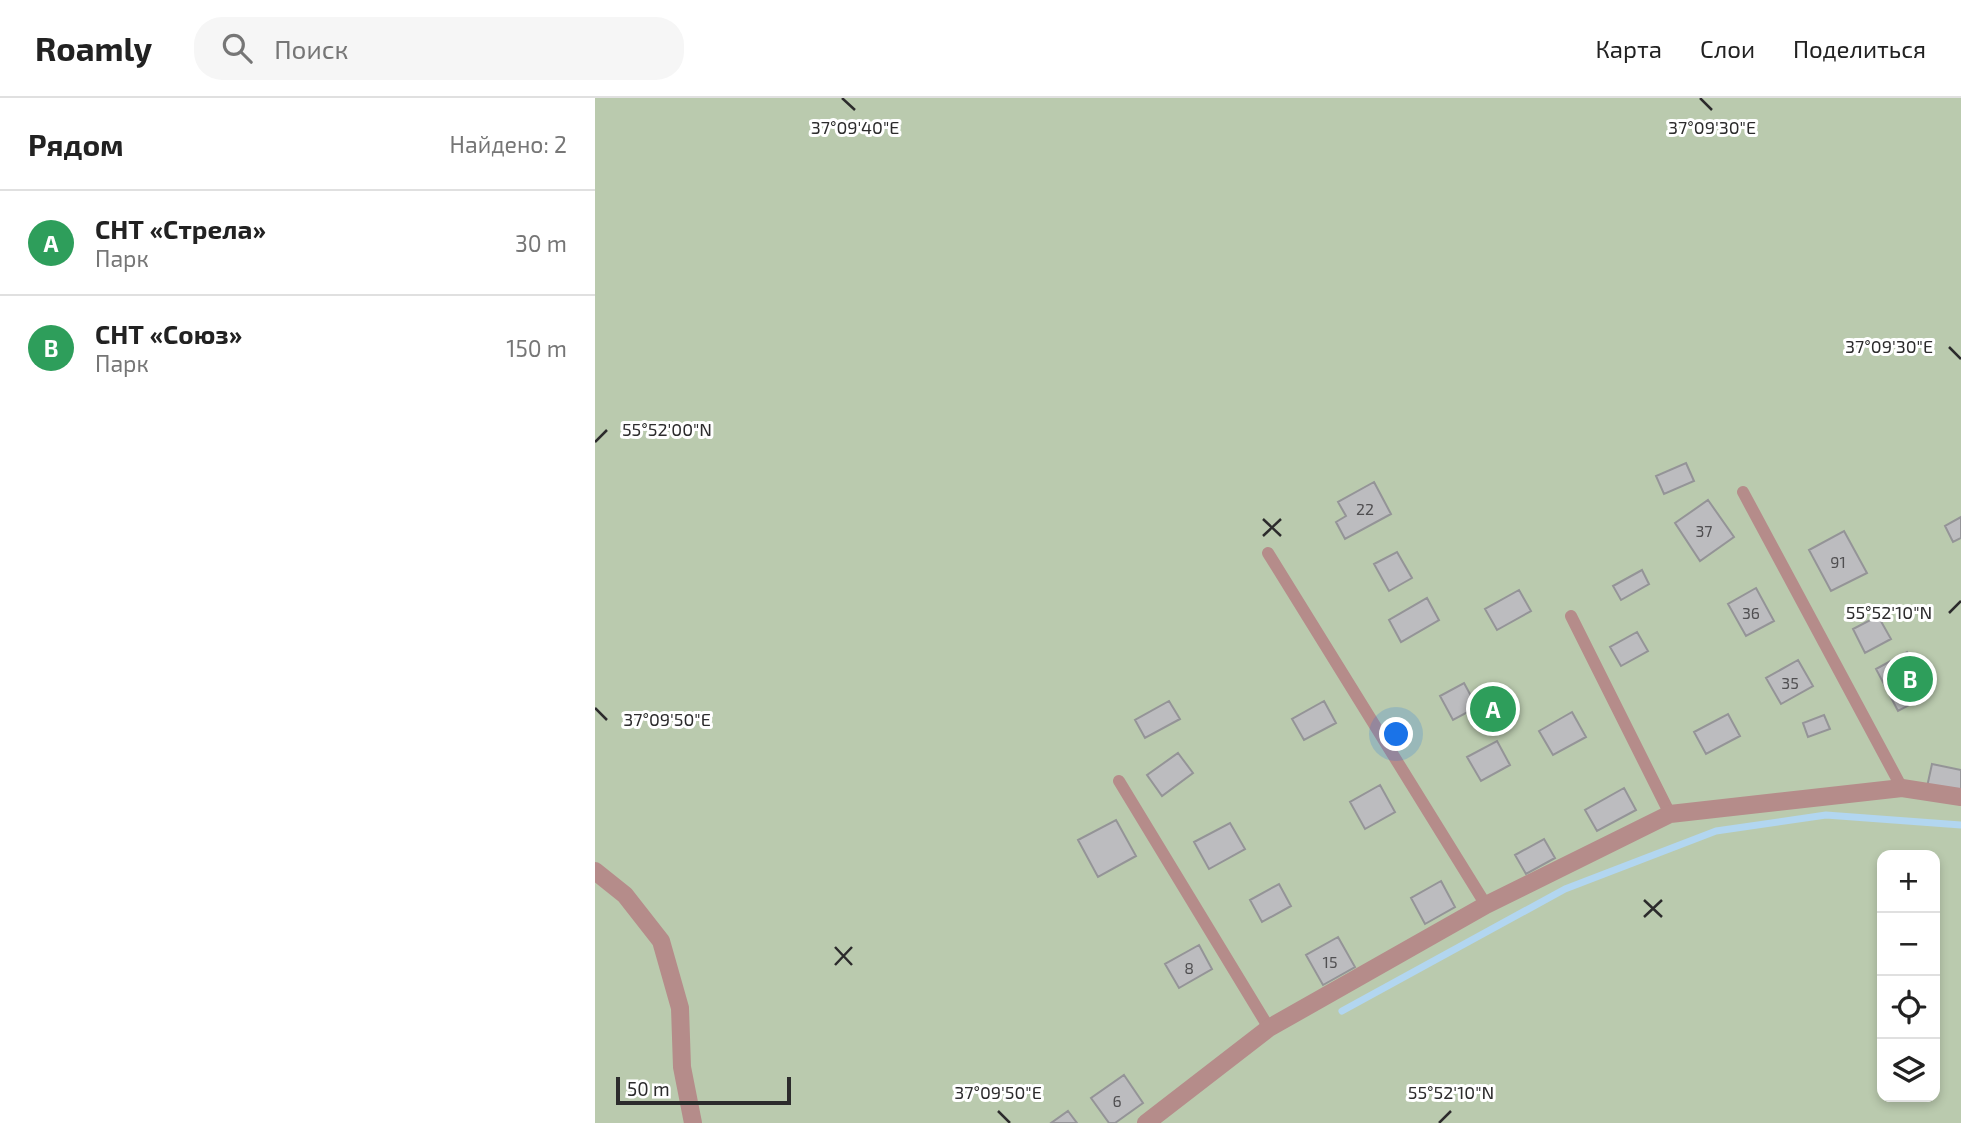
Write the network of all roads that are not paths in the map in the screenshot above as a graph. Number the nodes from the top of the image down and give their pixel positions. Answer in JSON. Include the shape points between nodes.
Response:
{"nodes":[{"id":1,"x":1743,"y":492,"type":"dead end"},
{"id":2,"x":1268,"y":553,"type":"dead end"},
{"id":3,"x":1571,"y":617,"type":"dead end"},
{"id":4,"x":1119,"y":781,"type":"dead end"},
{"id":5,"x":1902,"y":788,"type":"junction"},
{"id":6,"x":1961,"y":797,"type":"edge"},
{"id":7,"x":1670,"y":814,"type":"junction"},
{"id":8,"x":595,"y":871,"type":"edge"},
{"id":9,"x":1486,"y":905,"type":"junction"},
{"id":10,"x":1269,"y":1028,"type":"junction"},
{"id":11,"x":693,"y":1123,"type":"edge"},
{"id":12,"x":1146,"y":1123,"type":"edge"}],
"edges":[{"from":1,"to":5,"type":"lane"},
{"from":2,"to":9,"type":"lane"},
{"from":3,"to":7,"type":"lane"},
{"from":4,"to":10,"type":"lane"},
{"from":5,"to":6,"type":"street"},
{"from":5,"to":7,"type":"street"},
{"from":7,"to":9,"type":"street"},
{"from":8,"to":11,"type":"street","via":[[625,895],[661,941],[680,1008],[683,1067]]},
{"from":9,"to":10,"type":"street"},
{"from":10,"to":12,"type":"street"}]}
